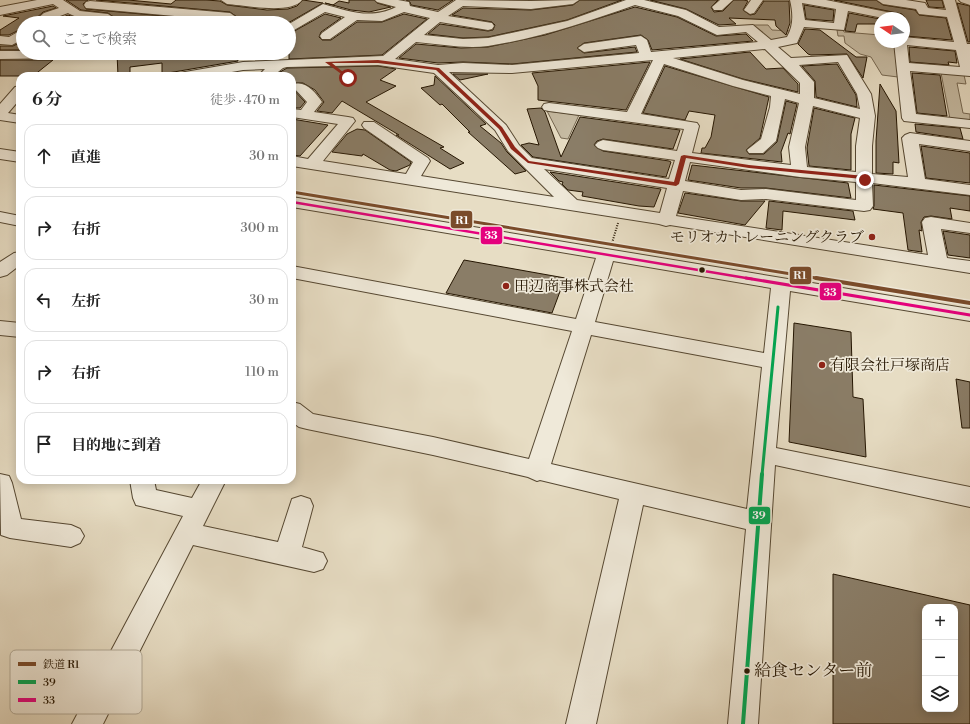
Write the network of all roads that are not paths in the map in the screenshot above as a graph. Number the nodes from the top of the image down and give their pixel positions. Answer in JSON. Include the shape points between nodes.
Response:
{"nodes":[{"id":1,"x":55,"y":0,"type":"edge"},
{"id":2,"x":227,"y":0,"type":"edge"},
{"id":3,"x":296,"y":0,"type":"edge"},
{"id":4,"x":381,"y":0,"type":"edge"},
{"id":5,"x":573,"y":0,"type":"edge"},
{"id":6,"x":634,"y":0,"type":"edge"},
{"id":7,"x":796,"y":0,"type":"edge"},
{"id":8,"x":806,"y":0,"type":"edge"},
{"id":9,"x":883,"y":0,"type":"edge"},
{"id":10,"x":949,"y":0,"type":"edge"},
{"id":11,"x":965,"y":0,"type":"edge"},
{"id":12,"x":970,"y":0,"type":"edge"},
{"id":13,"x":248,"y":1,"type":"edge"},
{"id":14,"x":462,"y":1,"type":"edge"},
{"id":15,"x":93,"y":2,"type":"edge"},
{"id":16,"x":838,"y":4,"type":"edge"},
{"id":17,"x":407,"y":5,"type":"edge"},
{"id":18,"x":871,"y":7,"type":"edge"},
{"id":19,"x":0,"y":11,"type":"edge"},
{"id":20,"x":72,"y":12,"type":"junction"},
{"id":21,"x":883,"y":12,"type":"edge"},
{"id":22,"x":58,"y":16,"type":"edge"},
{"id":23,"x":69,"y":16,"type":"edge"},
{"id":24,"x":104,"y":16,"type":"edge"},
{"id":25,"x":201,"y":16,"type":"edge"},
{"id":26,"x":232,"y":16,"type":"edge"},
{"id":27,"x":356,"y":16,"type":"junction"},
{"id":28,"x":438,"y":17,"type":"junction"},
{"id":29,"x":954,"y":21,"type":"junction"},
{"id":30,"x":800,"y":23,"type":"junction"},
{"id":31,"x":296,"y":25,"type":"edge"},
{"id":32,"x":488,"y":26,"type":"dead end"},
{"id":33,"x":326,"y":36,"type":"dead end"},
{"id":34,"x":16,"y":38,"type":"edge"},
{"id":35,"x":413,"y":38,"type":"junction"},
{"id":36,"x":0,"y":40,"type":"edge"},
{"id":37,"x":910,"y":42,"type":"edge"},
{"id":38,"x":768,"y":45,"type":"junction"},
{"id":39,"x":901,"y":48,"type":"edge"},
{"id":40,"x":966,"y":48,"type":"edge"},
{"id":41,"x":568,"y":50,"type":"dead end"},
{"id":42,"x":16,"y":53,"type":"edge"},
{"id":43,"x":0,"y":55,"type":"edge"},
{"id":44,"x":646,"y":56,"type":"junction"},
{"id":45,"x":662,"y":57,"type":"junction"},
{"id":46,"x":248,"y":60,"type":"edge"},
{"id":47,"x":256,"y":60,"type":"edge"},
{"id":48,"x":378,"y":61,"type":"junction"},
{"id":49,"x":328,"y":62,"type":"junction"},
{"id":50,"x":788,"y":62,"type":"junction"},
{"id":51,"x":278,"y":65,"type":"junction"},
{"id":52,"x":903,"y":70,"type":"dead end"},
{"id":53,"x":201,"y":72,"type":"edge"},
{"id":54,"x":270,"y":72,"type":"edge"},
{"id":55,"x":342,"y":74,"type":"dead end"},
{"id":56,"x":438,"y":76,"type":"junction"},
{"id":57,"x":300,"y":87,"type":"dead end"},
{"id":58,"x":778,"y":94,"type":"junction"},
{"id":59,"x":16,"y":95,"type":"edge"},
{"id":60,"x":807,"y":101,"type":"junction"},
{"id":61,"x":549,"y":107,"type":"dead end"},
{"id":62,"x":16,"y":110,"type":"edge"},
{"id":63,"x":0,"y":113,"type":"edge"},
{"id":64,"x":298,"y":114,"type":"edge"},
{"id":65,"x":868,"y":116,"type":"junction"},
{"id":66,"x":632,"y":117,"type":"junction"},
{"id":67,"x":16,"y":118,"type":"edge"},
{"id":68,"x":970,"y":124,"type":"edge"},
{"id":69,"x":369,"y":125,"type":"dead end"},
{"id":70,"x":603,"y":145,"type":"dead end"},
{"id":71,"x":970,"y":146,"type":"edge"},
{"id":72,"x":755,"y":150,"type":"dead end"},
{"id":73,"x":0,"y":154,"type":"edge"},
{"id":74,"x":16,"y":156,"type":"edge"},
{"id":75,"x":684,"y":156,"type":"junction"},
{"id":76,"x":296,"y":162,"type":"edge"},
{"id":77,"x":528,"y":162,"type":"junction"},
{"id":78,"x":312,"y":164,"type":"junction"},
{"id":79,"x":800,"y":172,"type":"junction"},
{"id":80,"x":865,"y":177,"type":"junction"},
{"id":81,"x":411,"y":180,"type":"junction"},
{"id":82,"x":917,"y":183,"type":"junction"},
{"id":83,"x":676,"y":184,"type":"junction"},
{"id":84,"x":970,"y":190,"type":"edge"},
{"id":85,"x":296,"y":203,"type":"edge"},
{"id":86,"x":572,"y":205,"type":"junction"},
{"id":87,"x":0,"y":217,"type":"edge"},
{"id":88,"x":16,"y":220,"type":"edge"},
{"id":89,"x":666,"y":221,"type":"junction"},
{"id":90,"x":970,"y":228,"type":"edge"},
{"id":91,"x":609,"y":249,"type":"junction"},
{"id":92,"x":16,"y":260,"type":"edge"},
{"id":93,"x":940,"y":263,"type":"junction"},
{"id":94,"x":970,"y":267,"type":"edge"},
{"id":95,"x":0,"y":271,"type":"edge"},
{"id":96,"x":296,"y":273,"type":"edge"},
{"id":97,"x":781,"y":284,"type":"junction"},
{"id":98,"x":970,"y":315,"type":"edge"},
{"id":99,"x":584,"y":326,"type":"junction"},
{"id":100,"x":0,"y":328,"type":"edge"},
{"id":101,"x":16,"y":330,"type":"edge"},
{"id":102,"x":773,"y":362,"type":"junction"},
{"id":103,"x":296,"y":413,"type":"edge"},
{"id":104,"x":764,"y":454,"type":"junction"},
{"id":105,"x":537,"y":472,"type":"junction"},
{"id":106,"x":0,"y":483,"type":"edge"},
{"id":107,"x":143,"y":484,"type":"edge"},
{"id":108,"x":212,"y":484,"type":"edge"},
{"id":109,"x":633,"y":492,"type":"junction"},
{"id":110,"x":970,"y":498,"type":"edge"},
{"id":111,"x":301,"y":506,"type":"dead end"},
{"id":112,"x":199,"y":509,"type":"junction"},
{"id":113,"x":759,"y":522,"type":"junction"},
{"id":114,"x":187,"y":533,"type":"junction"},
{"id":115,"x":71,"y":536,"type":"dead end"},
{"id":116,"x":287,"y":555,"type":"junction"},
{"id":117,"x":314,"y":561,"type":"dead end"},
{"id":118,"x":126,"y":650,"type":"edge"},
{"id":119,"x":92,"y":714,"type":"edge"},
{"id":120,"x":87,"y":724,"type":"edge"},
{"id":121,"x":581,"y":724,"type":"edge"},
{"id":122,"x":743,"y":724,"type":"edge"}],
"edges":[{"from":1,"to":19,"type":"street"},
{"from":1,"to":20,"type":"street"},
{"from":2,"to":13,"type":"street"},
{"from":3,"to":13,"type":"street","via":[[285,5]]},
{"from":4,"to":17,"type":"street"},
{"from":5,"to":14,"type":"street","via":[[531,5]]},
{"from":6,"to":35,"type":"street","via":[[570,24],[488,42],[463,44]]},
{"from":6,"to":38,"type":"street","via":[[682,13],[717,30],[749,28]]},
{"from":7,"to":30,"type":"street"},
{"from":8,"to":16,"type":"street"},
{"from":9,"to":29,"type":"street","via":[[921,6],[923,11]]},
{"from":10,"to":29,"type":"street"},
{"from":11,"to":12,"type":"street"},
{"from":13,"to":26,"type":"street"},
{"from":14,"to":28,"type":"street"},
{"from":15,"to":20,"type":"street"},
{"from":15,"to":25,"type":"street"},
{"from":16,"to":18,"type":"street"},
{"from":16,"to":30,"type":"street","via":[[840,27]]},
{"from":17,"to":27,"type":"street","via":[[390,16],[371,20]]},
{"from":17,"to":28,"type":"street"},
{"from":18,"to":21,"type":"street"},
{"from":20,"to":22,"type":"street"},
{"from":20,"to":23,"type":"street"},
{"from":20,"to":24,"type":"street"},
{"from":27,"to":31,"type":"street","via":[[327,6]]},
{"from":27,"to":33,"type":"street"},
{"from":28,"to":32,"type":"street"},
{"from":28,"to":35,"type":"street"},
{"from":29,"to":40,"type":"street"},
{"from":30,"to":38,"type":"street","via":[[798,33],[792,40]]},
{"from":34,"to":36,"type":"street","via":[[12,41]]},
{"from":35,"to":48,"type":"street","via":[[386,59]]},
{"from":37,"to":40,"type":"street"},
{"from":38,"to":45,"type":"street"},
{"from":38,"to":50,"type":"street"},
{"from":39,"to":40,"type":"street","via":[[903,66],[968,72]]},
{"from":41,"to":44,"type":"street","via":[[641,40]]},
{"from":42,"to":43,"type":"street"},
{"from":44,"to":45,"type":"street"},
{"from":44,"to":56,"type":"street","via":[[533,60],[512,69],[463,67]]},
{"from":45,"to":58,"type":"street"},
{"from":45,"to":66,"type":"street"},
{"from":46,"to":53,"type":"street"},
{"from":47,"to":51,"type":"street"},
{"from":48,"to":49,"type":"street"},
{"from":48,"to":56,"type":"street"},
{"from":49,"to":51,"type":"street"},
{"from":49,"to":55,"type":"street"},
{"from":50,"to":60,"type":"street","via":[[807,82]]},
{"from":50,"to":65,"type":"street","via":[[842,58],[864,94]]},
{"from":51,"to":54,"type":"street"},
{"from":52,"to":68,"type":"street","via":[[909,118]]},
{"from":56,"to":77,"type":"street","via":[[501,128],[513,148]]},
{"from":57,"to":64,"type":"street","via":[[315,102]]},
{"from":58,"to":60,"type":"street"},
{"from":58,"to":72,"type":"street","via":[[768,141]]},
{"from":59,"to":63,"type":"street"},
{"from":60,"to":65,"type":"street"},
{"from":60,"to":79,"type":"street","via":[[797,147]]},
{"from":61,"to":66,"type":"street"},
{"from":62,"to":63,"type":"street"},
{"from":63,"to":67,"type":"street"},
{"from":64,"to":78,"type":"street","via":[[348,121]]},
{"from":65,"to":80,"type":"street","via":[[864,146]]},
{"from":66,"to":75,"type":"street","via":[[692,126]]},
{"from":69,"to":81,"type":"street","via":[[422,161]]},
{"from":70,"to":75,"type":"street"},
{"from":71,"to":82,"type":"street","via":[[910,138]]},
{"from":73,"to":74,"type":"street"},
{"from":75,"to":79,"type":"street"},
{"from":75,"to":83,"type":"street"},
{"from":76,"to":78,"type":"street"},
{"from":77,"to":83,"type":"street"},
{"from":77,"to":86,"type":"street"},
{"from":78,"to":81,"type":"street"},
{"from":79,"to":80,"type":"street"},
{"from":80,"to":82,"type":"street"},
{"from":80,"to":83,"type":"street","via":[[864,206],[766,194],[741,195]]},
{"from":81,"to":86,"type":"street"},
{"from":82,"to":84,"type":"street"},
{"from":83,"to":89,"type":"street"},
{"from":85,"to":91,"type":"street"},
{"from":86,"to":89,"type":"street"},
{"from":87,"to":88,"type":"street"},
{"from":89,"to":93,"type":"street"},
{"from":90,"to":93,"type":"street","via":[[931,222]]},
{"from":91,"to":97,"type":"street"},
{"from":91,"to":99,"type":"street"},
{"from":92,"to":95,"type":"street"},
{"from":93,"to":94,"type":"street"},
{"from":96,"to":99,"type":"street"},
{"from":97,"to":98,"type":"street"},
{"from":97,"to":102,"type":"street"},
{"from":99,"to":102,"type":"street"},
{"from":99,"to":105,"type":"street"},
{"from":100,"to":101,"type":"street"},
{"from":102,"to":104,"type":"street"},
{"from":103,"to":105,"type":"street","via":[[307,421],[433,446]]},
{"from":104,"to":110,"type":"street"},
{"from":104,"to":113,"type":"street"},
{"from":105,"to":109,"type":"street"},
{"from":106,"to":115,"type":"street","via":[[10,528]]},
{"from":107,"to":112,"type":"street","via":[[145,498]]},
{"from":108,"to":112,"type":"street"},
{"from":109,"to":113,"type":"street"},
{"from":109,"to":121,"type":"street"},
{"from":111,"to":116,"type":"street"},
{"from":112,"to":114,"type":"street"},
{"from":113,"to":122,"type":"street"},
{"from":114,"to":116,"type":"street"},
{"from":114,"to":118,"type":"street"},
{"from":116,"to":117,"type":"street"},
{"from":119,"to":120,"type":"street"}]}
